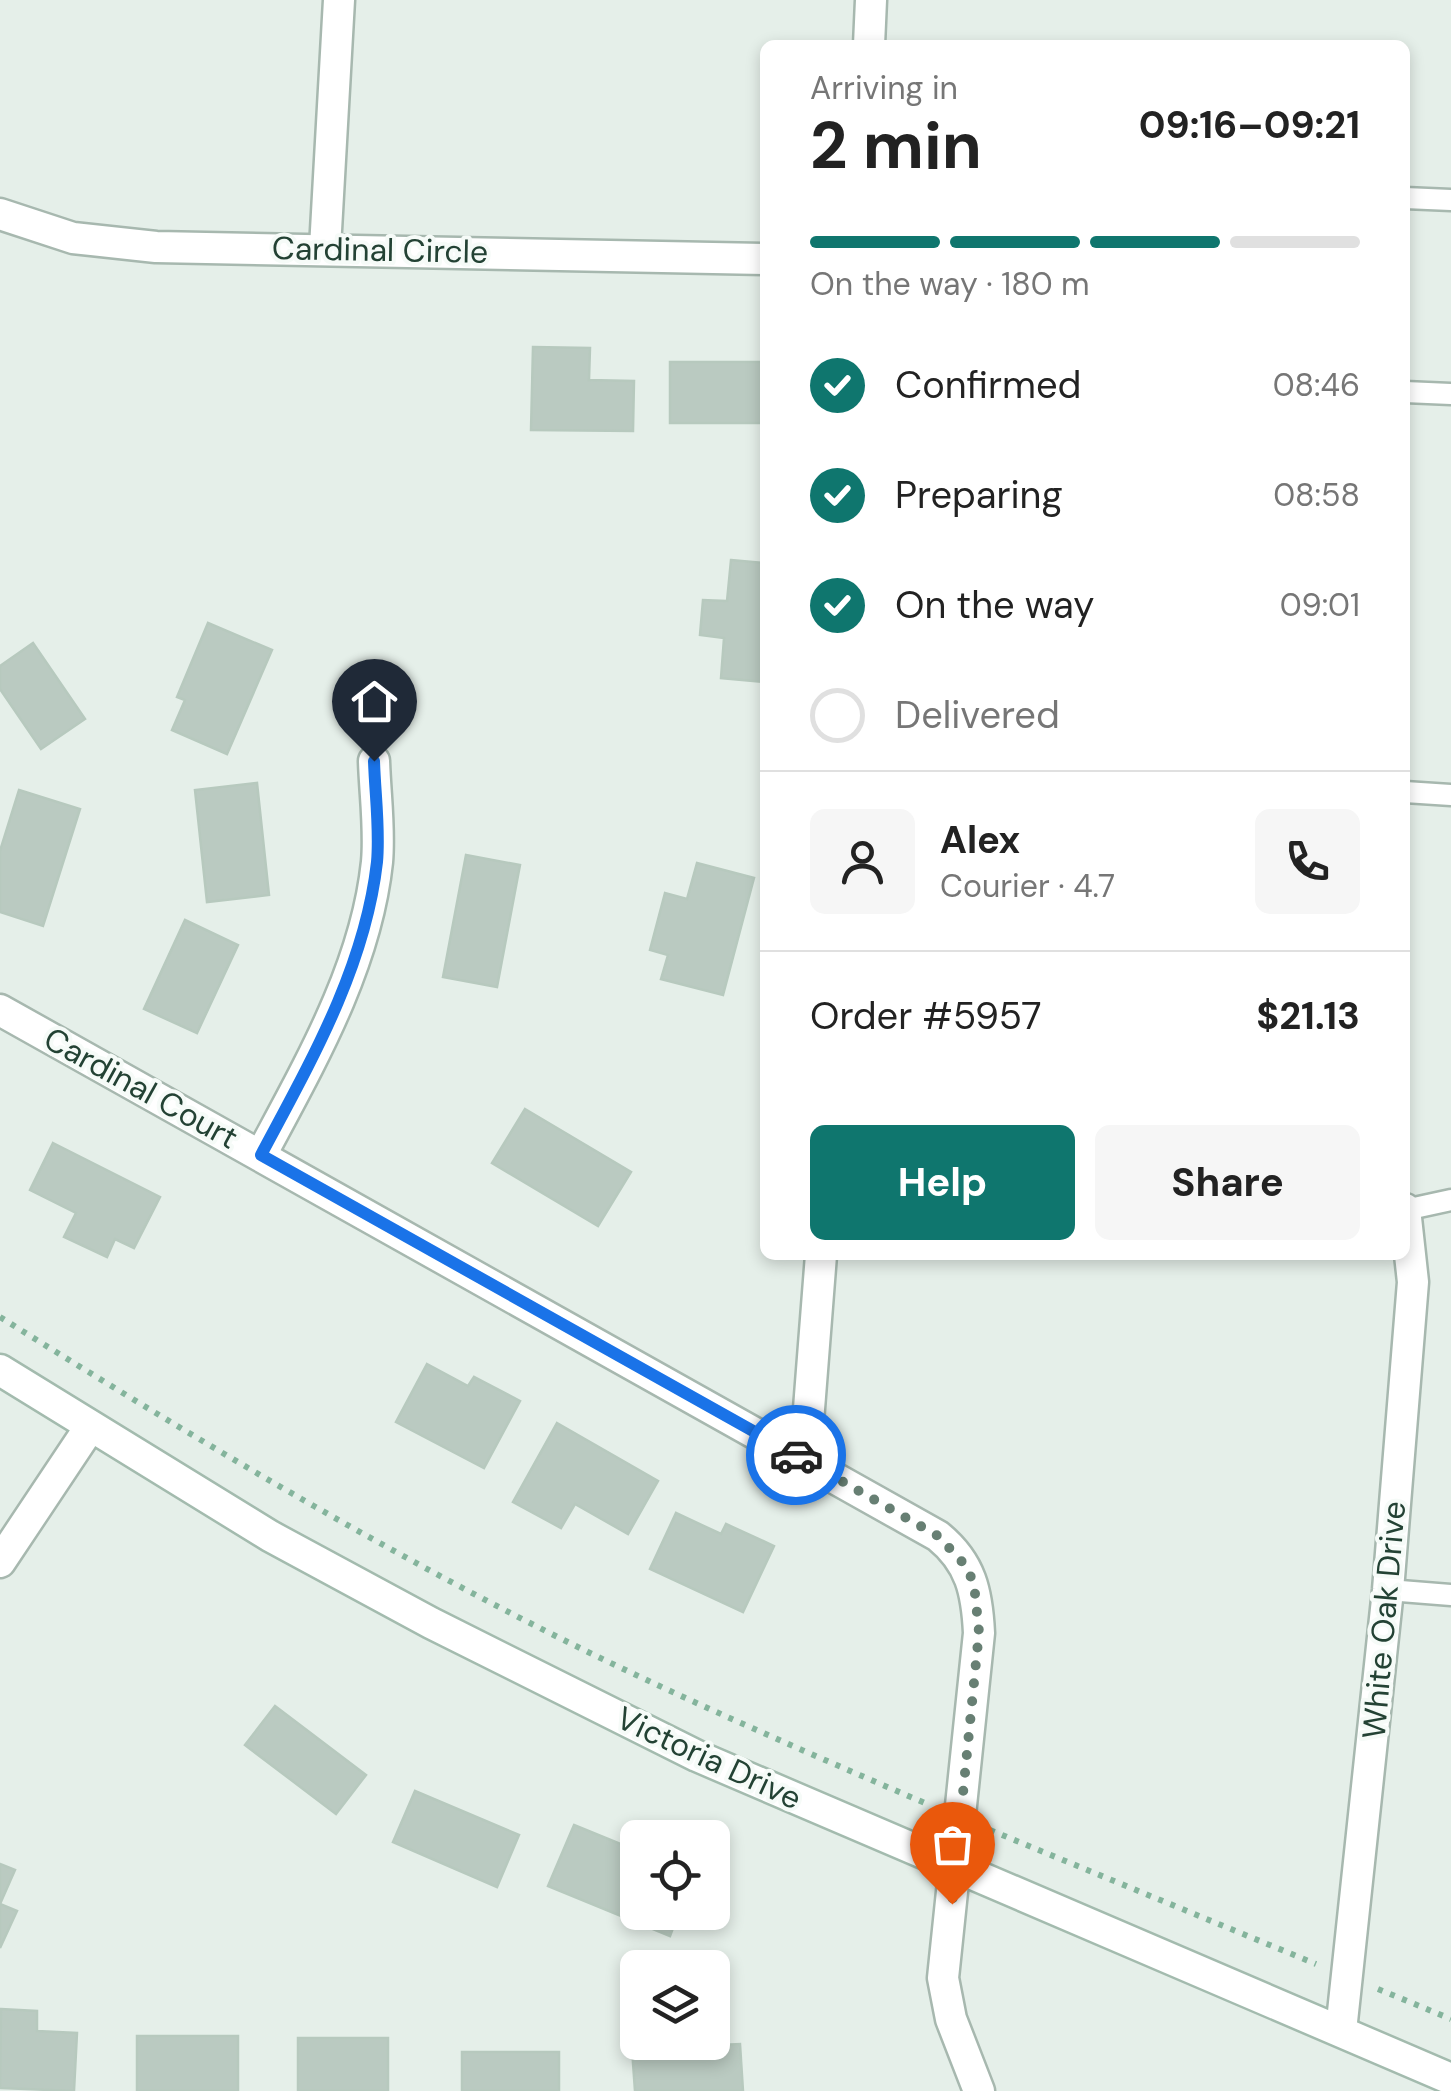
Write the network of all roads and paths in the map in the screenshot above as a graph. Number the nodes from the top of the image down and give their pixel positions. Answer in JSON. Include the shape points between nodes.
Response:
{"nodes":[{"id":1,"x":339,"y":0,"type":"edge"},
{"id":2,"x":871,"y":0,"type":"edge"},
{"id":3,"x":869,"y":40,"type":"edge"},
{"id":4,"x":1410,"y":198,"type":"edge"},
{"id":5,"x":1451,"y":200,"type":"edge"},
{"id":6,"x":0,"y":214,"type":"edge"},
{"id":7,"x":325,"y":248,"type":"junction"},
{"id":8,"x":760,"y":258,"type":"edge"},
{"id":9,"x":1410,"y":392,"type":"edge"},
{"id":10,"x":1451,"y":394,"type":"edge"},
{"id":11,"x":374,"y":761,"type":"dead end"},
{"id":12,"x":1410,"y":792,"type":"edge"},
{"id":13,"x":1451,"y":795,"type":"edge"},
{"id":14,"x":0,"y":1010,"type":"edge"},
{"id":15,"x":261,"y":1155,"type":"junction"},
{"id":16,"x":1451,"y":1200,"type":"edge"},
{"id":17,"x":1410,"y":1209,"type":"edge"},
{"id":18,"x":1410,"y":1255,"type":"edge"},
{"id":19,"x":822,"y":1260,"type":"edge"},
{"id":20,"x":0,"y":1317,"type":"edge"},
{"id":21,"x":0,"y":1370,"type":"edge"},
{"id":22,"x":90,"y":1427,"type":"junction"},
{"id":23,"x":805,"y":1460,"type":"junction"},
{"id":24,"x":0,"y":1562,"type":"edge"},
{"id":25,"x":1388,"y":1590,"type":"junction"},
{"id":26,"x":1451,"y":1595,"type":"edge"},
{"id":27,"x":960,"y":1818,"type":"junction"},
{"id":28,"x":956,"y":1866,"type":"junction"},
{"id":29,"x":1348,"y":1977,"type":"junction"},
{"id":30,"x":1451,"y":2019,"type":"edge"},
{"id":31,"x":1340,"y":2030,"type":"junction"},
{"id":32,"x":1451,"y":2079,"type":"edge"},
{"id":33,"x":979,"y":2091,"type":"edge"}],
"edges":[{"from":1,"to":7,"type":"street"},
{"from":2,"to":3,"type":"street"},
{"from":4,"to":5,"type":"lane"},
{"from":6,"to":7,"type":"street","name":"Cardinal Circle","via":[[110,243]]},
{"from":7,"to":8,"type":"street","name":"Cardinal Circle"},
{"from":9,"to":10,"type":"lane"},
{"from":11,"to":15,"type":"street","via":[[377,860],[360,946],[312,1061]]},
{"from":12,"to":13,"type":"lane"},
{"from":14,"to":15,"type":"street","name":"Cardinal Court"},
{"from":15,"to":23,"type":"street","name":"Cardinal Court"},
{"from":16,"to":17,"type":"lane"},
{"from":18,"to":25,"type":"street","name":"White Oak Drive"},
{"from":19,"to":23,"type":"street"},
{"from":20,"to":27,"type":"path","via":[[116,1390],[537,1626]]},
{"from":21,"to":22,"type":"street","name":"Victoria Drive"},
{"from":22,"to":24,"type":"street"},
{"from":22,"to":28,"type":"street","name":"Victoria Drive","via":[[270,1536],[462,1639],[697,1756]]},
{"from":23,"to":27,"type":"street","name":"Cardinal Court","via":[[938,1536],[974,1584],[979,1632]]},
{"from":25,"to":26,"type":"lane"},
{"from":25,"to":29,"type":"street","name":"White Oak Drive"},
{"from":27,"to":28,"type":"street","name":"Cardinal Court"},
{"from":27,"to":29,"type":"path"},
{"from":28,"to":31,"type":"street","name":"Victoria Drive"},
{"from":28,"to":33,"type":"street","name":"Cardinal Court","via":[[943,1978]]},
{"from":29,"to":30,"type":"path"},
{"from":29,"to":31,"type":"street","name":"White Oak Drive"},
{"from":31,"to":32,"type":"street","name":"Victoria Drive"}]}
